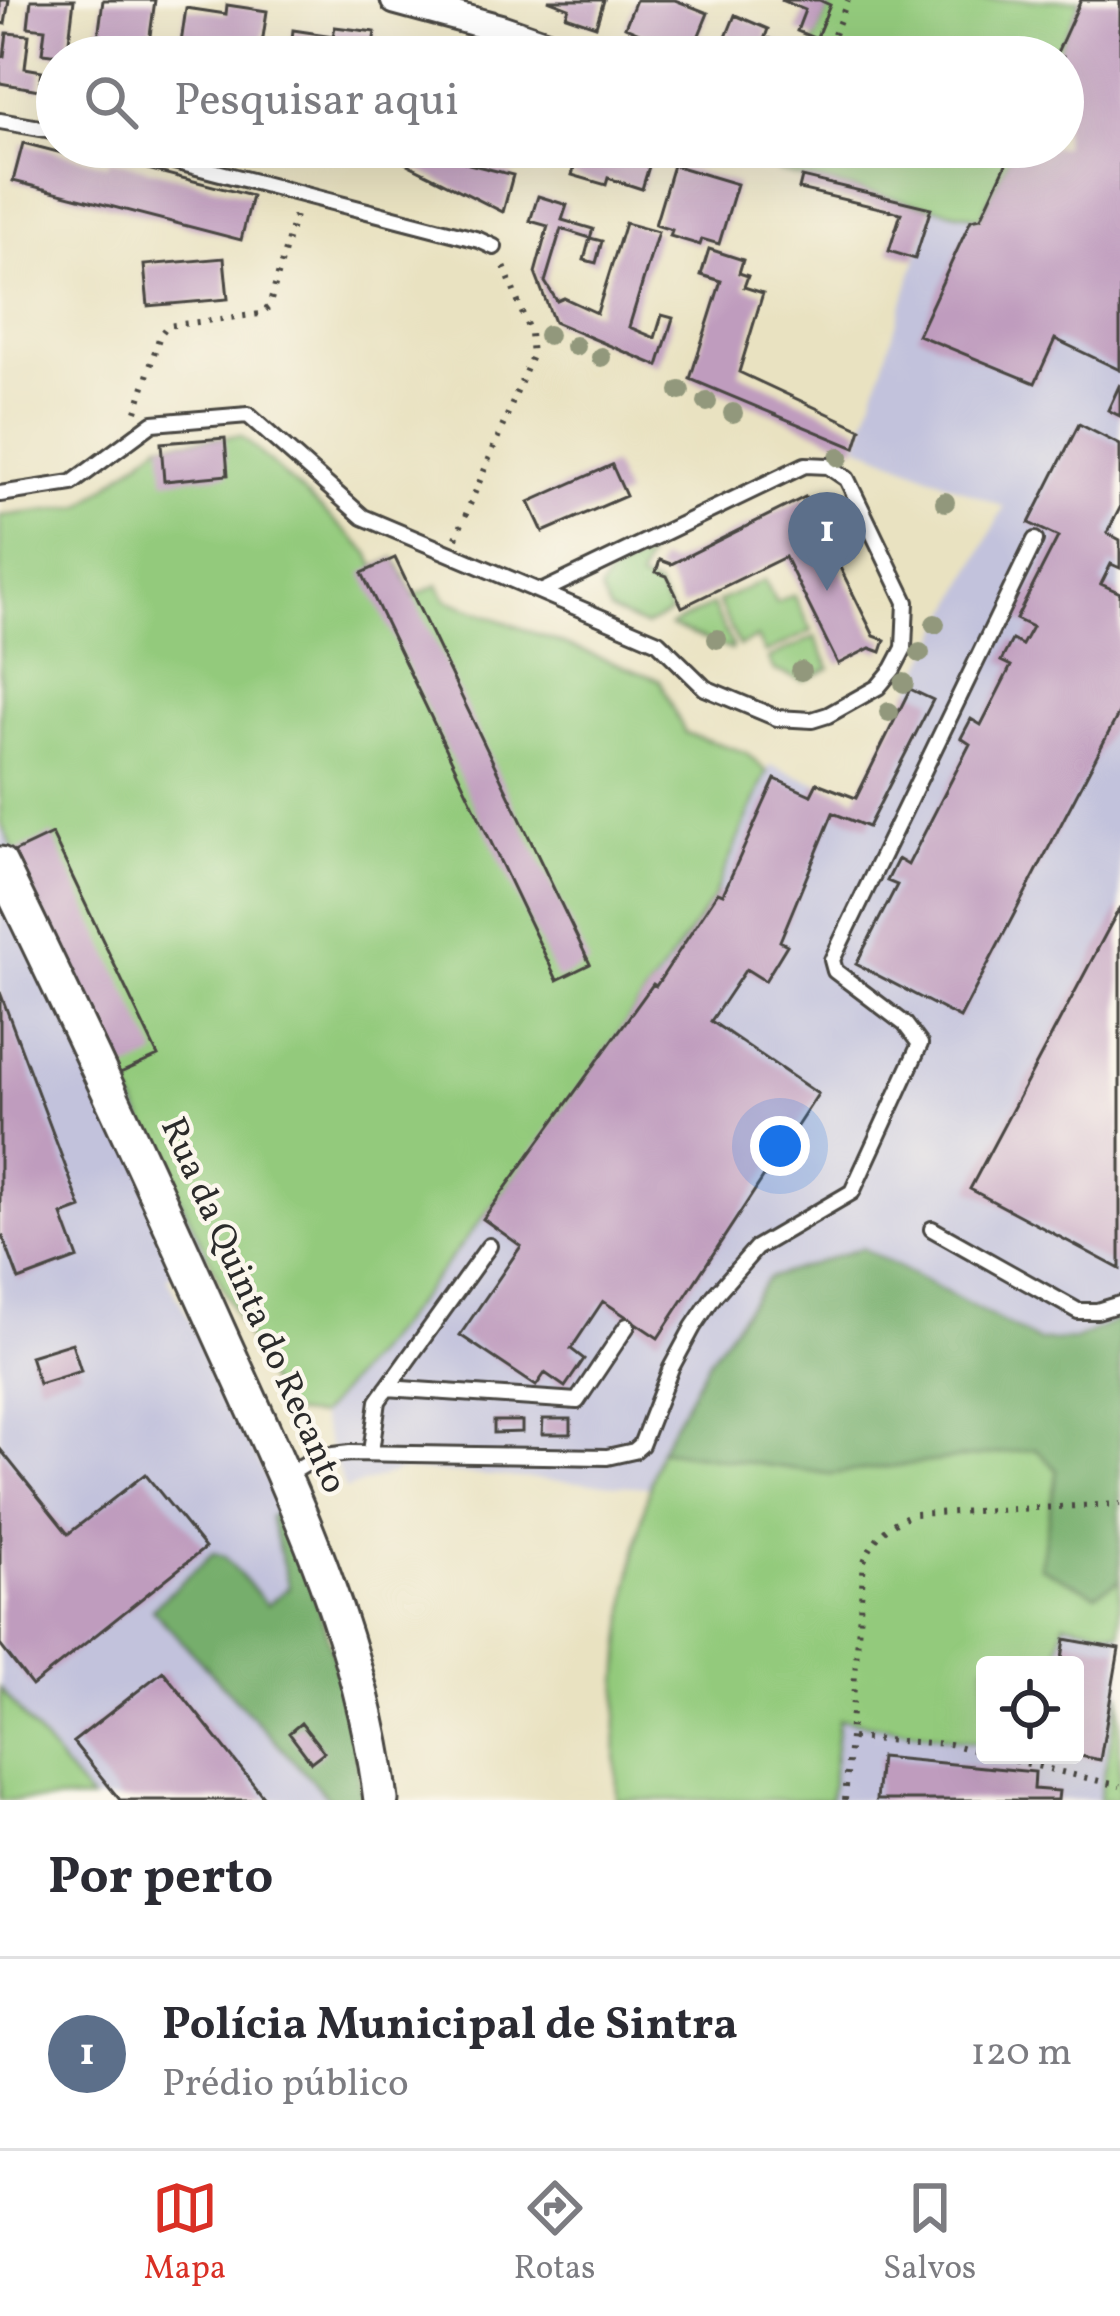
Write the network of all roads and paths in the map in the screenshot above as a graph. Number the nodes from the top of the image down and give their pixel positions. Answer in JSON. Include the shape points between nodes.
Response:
{"nodes":[{"id":1,"x":848,"y":0,"type":"edge"},
{"id":2,"x":403,"y":1,"type":"edge"},
{"id":3,"x":516,"y":36,"type":"edge"},
{"id":4,"x":833,"y":36,"type":"edge"},
{"id":5,"x":0,"y":121,"type":"edge"},
{"id":6,"x":36,"y":127,"type":"edge"},
{"id":7,"x":201,"y":168,"type":"edge"},
{"id":8,"x":301,"y":194,"type":"junction"},
{"id":9,"x":494,"y":247,"type":"joint"},
{"id":10,"x":127,"y":442,"type":"junction"},
{"id":11,"x":0,"y":494,"type":"edge"},
{"id":12,"x":1035,"y":540,"type":"dead end"},
{"id":13,"x":449,"y":554,"type":"junction"},
{"id":14,"x":541,"y":592,"type":"junction"},
{"id":15,"x":0,"y":864,"type":"edge"},
{"id":16,"x":932,"y":1229,"type":"dead end"},
{"id":17,"x":489,"y":1246,"type":"dead end"},
{"id":18,"x":1120,"y":1304,"type":"edge"},
{"id":19,"x":627,"y":1326,"type":"dead end"},
{"id":20,"x":387,"y":1388,"type":"junction"},
{"id":21,"x":371,"y":1452,"type":"junction"},
{"id":22,"x":286,"y":1476,"type":"junction"},
{"id":23,"x":1120,"y":1504,"type":"edge"},
{"id":24,"x":851,"y":1738,"type":"junction"},
{"id":25,"x":976,"y":1751,"type":"edge"},
{"id":26,"x":1029,"y":1764,"type":"edge"},
{"id":27,"x":1120,"y":1786,"type":"edge"},
{"id":28,"x":381,"y":1800,"type":"edge"},
{"id":29,"x":845,"y":1800,"type":"edge"}],
"edges":[{"from":1,"to":4,"type":"path"},
{"from":2,"to":3,"type":"street"},
{"from":5,"to":6,"type":"lane"},
{"from":7,"to":8,"type":"lane"},
{"from":8,"to":9,"type":"lane"},
{"from":8,"to":10,"type":"path","via":[[272,303],[260,314],[163,330]]},
{"from":9,"to":13,"type":"path","via":[[532,356]]},
{"from":10,"to":11,"type":"lane","via":[[72,483]]},
{"from":10,"to":13,"type":"lane","via":[[159,422],[248,416],[363,517]]},
{"from":12,"to":21,"type":"lane","via":[[832,960],[920,1044],[859,1183],[756,1248],[714,1296],[634,1451]]},
{"from":13,"to":14,"type":"lane"},
{"from":14,"to":14,"type":"lane","via":[[658,641],[705,688],[794,722],[828,715],[878,687],[904,649],[908,626],[899,580],[854,489],[816,464]]},
{"from":15,"to":22,"type":"street","name":"Rua da Quinta do Recanto"},
{"from":16,"to":18,"type":"lane","via":[[1078,1311]]},
{"from":17,"to":20,"type":"lane"},
{"from":19,"to":20,"type":"lane","via":[[577,1401]]},
{"from":20,"to":21,"type":"lane","via":[[375,1408]]},
{"from":21,"to":22,"type":"lane","via":[[317,1457]]},
{"from":22,"to":28,"type":"street","name":"Rua da Quinta do Recanto","via":[[337,1607]]},
{"from":23,"to":24,"type":"path","via":[[913,1514],[892,1522],[864,1561]]},
{"from":24,"to":25,"type":"path"},
{"from":24,"to":29,"type":"path"},
{"from":26,"to":27,"type":"path"}]}
